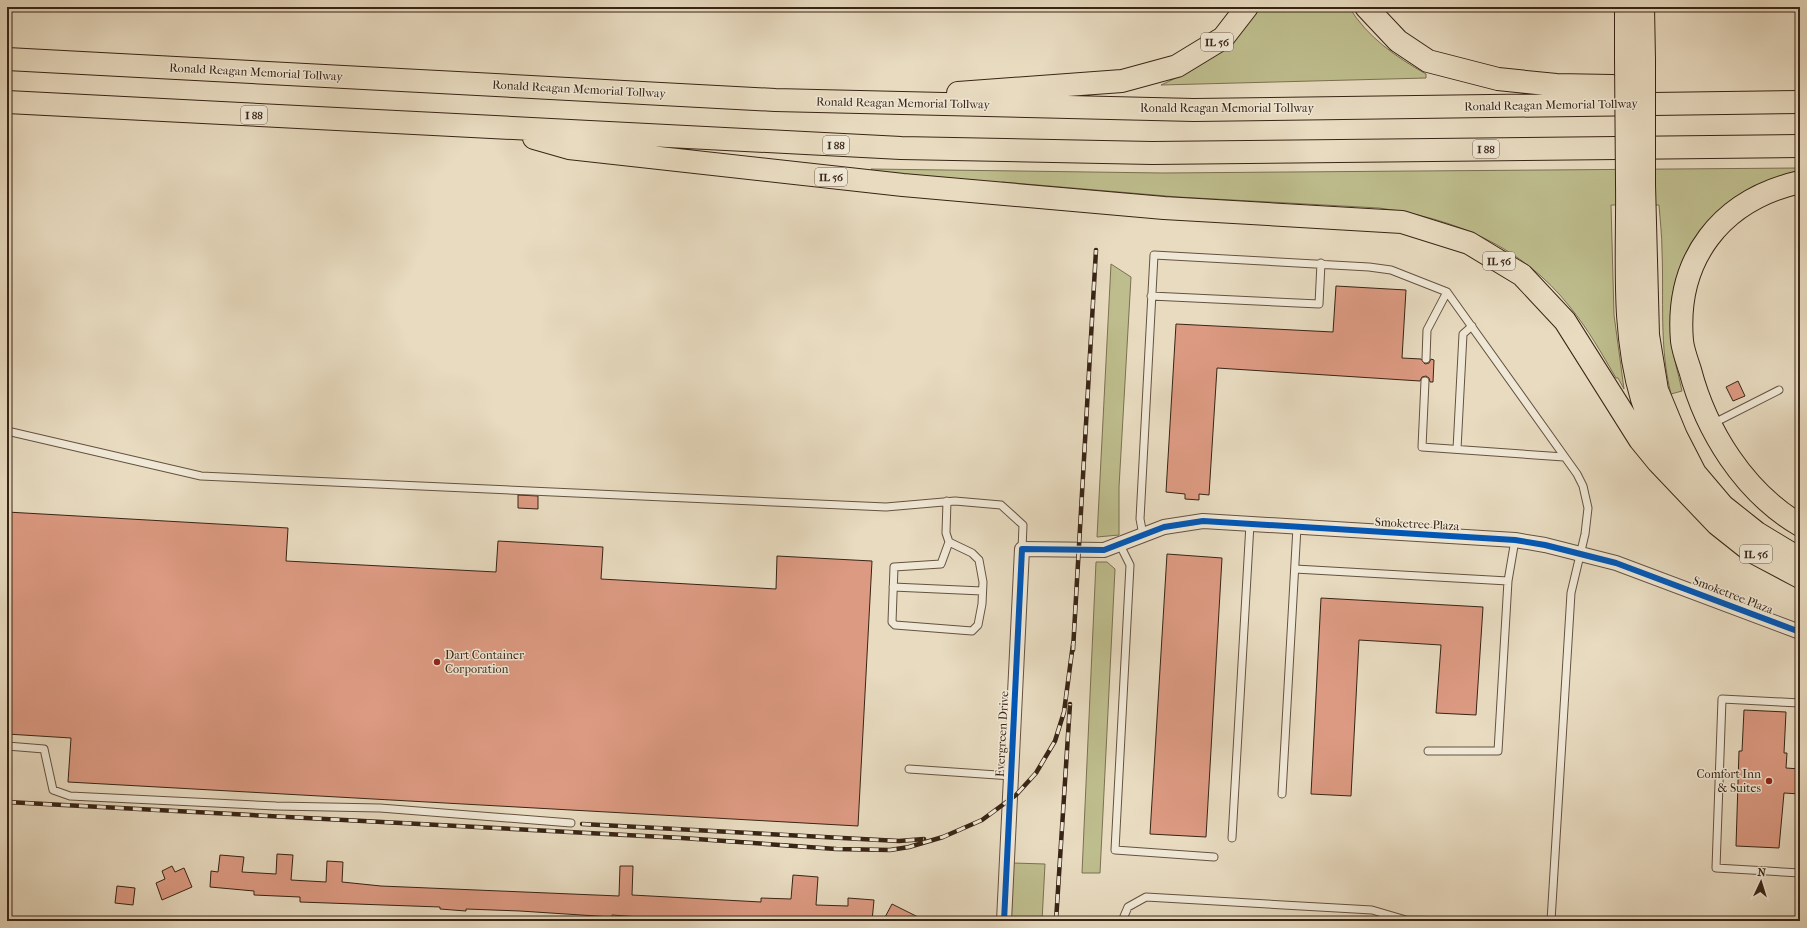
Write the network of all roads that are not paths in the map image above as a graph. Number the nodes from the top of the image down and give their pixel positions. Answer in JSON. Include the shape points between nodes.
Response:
{"nodes":[{"id":1,"x":1247,"y":7,"type":"edge"},
{"id":2,"x":1366,"y":7,"type":"edge"},
{"id":3,"x":1626,"y":7,"type":"edge"},
{"id":4,"x":1643,"y":7,"type":"edge"},
{"id":5,"x":7,"y":59,"type":"edge"},
{"id":6,"x":1635,"y":60,"type":"junction"},
{"id":7,"x":7,"y":102,"type":"edge"},
{"id":8,"x":868,"y":102,"type":"junction"},
{"id":9,"x":1800,"y":102,"type":"edge"},
{"id":10,"x":1682,"y":103,"type":"junction"},
{"id":11,"x":501,"y":128,"type":"junction"},
{"id":12,"x":1800,"y":146,"type":"edge"},
{"id":13,"x":1800,"y":182,"type":"edge"},
{"id":14,"x":1636,"y":184,"type":"junction"},
{"id":15,"x":1321,"y":263,"type":"junction"},
{"id":16,"x":1446,"y":292,"type":"junction"},
{"id":17,"x":1151,"y":296,"type":"junction"},
{"id":18,"x":1472,"y":326,"type":"junction"},
{"id":19,"x":1426,"y":359,"type":"dead end"},
{"id":20,"x":1425,"y":381,"type":"dead end"},
{"id":21,"x":1779,"y":390,"type":"dead end"},
{"id":22,"x":1710,"y":424,"type":"junction"},
{"id":23,"x":7,"y":431,"type":"edge"},
{"id":24,"x":1457,"y":449,"type":"junction"},
{"id":25,"x":1564,"y":457,"type":"junction"},
{"id":26,"x":947,"y":502,"type":"junction"},
{"id":27,"x":1250,"y":524,"type":"junction"},
{"id":28,"x":1717,"y":524,"type":"junction"},
{"id":29,"x":1800,"y":525,"type":"edge"},
{"id":30,"x":1297,"y":527,"type":"junction"},
{"id":31,"x":1143,"y":535,"type":"junction"},
{"id":32,"x":1515,"y":540,"type":"junction"},
{"id":33,"x":949,"y":542,"type":"junction"},
{"id":34,"x":1120,"y":545,"type":"junction"},
{"id":35,"x":1022,"y":549,"type":"junction"},
{"id":36,"x":1580,"y":553,"type":"junction"},
{"id":37,"x":1800,"y":559,"type":"edge"},
{"id":38,"x":1295,"y":569,"type":"junction"},
{"id":39,"x":1800,"y":577,"type":"edge"},
{"id":40,"x":1508,"y":581,"type":"junction"},
{"id":41,"x":893,"y":587,"type":"junction"},
{"id":42,"x":982,"y":591,"type":"junction"},
{"id":43,"x":1800,"y":632,"type":"edge"},
{"id":44,"x":1800,"y":703,"type":"edge"},
{"id":45,"x":7,"y":746,"type":"edge"},
{"id":46,"x":1428,"y":751,"type":"dead end"},
{"id":47,"x":909,"y":769,"type":"dead end"},
{"id":48,"x":1012,"y":776,"type":"junction"},
{"id":49,"x":1282,"y":794,"type":"dead end"},
{"id":50,"x":571,"y":822,"type":"dead end"},
{"id":51,"x":1232,"y":838,"type":"dead end"},
{"id":52,"x":1214,"y":857,"type":"dead end"},
{"id":53,"x":1800,"y":873,"type":"edge"},
{"id":54,"x":1004,"y":921,"type":"edge"},
{"id":55,"x":1122,"y":921,"type":"edge"},
{"id":56,"x":1406,"y":921,"type":"edge"},
{"id":57,"x":1454,"y":921,"type":"edge"},
{"id":58,"x":1551,"y":921,"type":"edge"}],
"edges":[{"from":1,"to":8,"type":"highway","number":"IL 56","via":[[1223,38],[1178,66],[1122,81],[981,90]]},
{"from":2,"to":10,"type":"highway","via":[[1398,41],[1428,61],[1498,79],[1556,85],[1612,86]]},
{"from":3,"to":6,"type":"highway"},
{"from":4,"to":6,"type":"highway","number":"IL 56"},
{"from":5,"to":8,"type":"highway","name":"Ronald Reagan Memorial Tollway","via":[[775,100]]},
{"from":6,"to":14,"type":"highway","number":"IL 56","bridge":true},
{"from":7,"to":11,"type":"highway","number":"I 88"},
{"from":8,"to":10,"type":"highway","name":"Ronald Reagan Memorial Tollway","via":[[1194,110]]},
{"from":9,"to":10,"type":"highway","name":"Ronald Reagan Memorial Tollway"},
{"from":11,"to":12,"type":"highway","number":"I 88","via":[[901,148],[1144,153]]},
{"from":11,"to":28,"type":"highway","number":"IL 56","via":[[569,148],[903,185],[1164,208],[1402,222],[1469,243],[1522,275],[1565,321],[1640,440]]},
{"from":13,"to":22,"type":"highway","via":[[1757,196],[1730,214],[1709,237],[1693,263],[1685,286],[1682,342],[1695,390]]},
{"from":14,"to":28,"type":"highway","via":[[1628,317],[1642,399],[1660,439]]},
{"from":14,"to":37,"type":"highway","number":"IL 56","via":[[1648,335],[1657,390],[1676,436],[1695,473],[1723,506],[1757,533]]},
{"from":15,"to":16,"type":"lane","via":[[1391,270]]},
{"from":15,"to":17,"type":"lane","via":[[1154,255]]},
{"from":15,"to":17,"type":"lane","via":[[1319,304]]},
{"from":16,"to":18,"type":"lane"},
{"from":16,"to":19,"type":"lane","via":[[1427,330]]},
{"from":17,"to":31,"type":"lane","via":[[1140,519]]},
{"from":18,"to":24,"type":"lane","via":[[1463,334]]},
{"from":18,"to":25,"type":"lane"},
{"from":20,"to":24,"type":"lane","via":[[1422,447]]},
{"from":21,"to":22,"type":"lane"},
{"from":22,"to":29,"type":"highway","via":[[1735,465],[1761,494]]},
{"from":23,"to":26,"type":"lane","via":[[201,476],[886,507]]},
{"from":24,"to":25,"type":"lane"},
{"from":25,"to":36,"type":"lane","via":[[1577,474],[1588,508]]},
{"from":26,"to":33,"type":"lane","via":[[946,533]]},
{"from":26,"to":35,"type":"lane","via":[[1001,504],[1023,525]]},
{"from":27,"to":30,"type":"street","name":"Smoketree Plaza"},
{"from":27,"to":31,"type":"street","name":"Smoketree Plaza","via":[[1184,522]]},
{"from":27,"to":51,"type":"lane"},
{"from":28,"to":39,"type":"highway","number":"IL 56","via":[[1751,551]]},
{"from":30,"to":32,"type":"street","name":"Smoketree Plaza"},
{"from":30,"to":38,"type":"lane"},
{"from":31,"to":34,"type":"street","name":"Smoketree Plaza"},
{"from":32,"to":36,"type":"street","name":"Smoketree Plaza"},
{"from":32,"to":40,"type":"lane"},
{"from":33,"to":41,"type":"lane","via":[[941,564],[894,567]]},
{"from":33,"to":42,"type":"lane","via":[[972,553],[979,560]]},
{"from":34,"to":35,"type":"street","name":"Smoketree Plaza","via":[[1104,550]]},
{"from":34,"to":52,"type":"lane","via":[[1130,565],[1115,850]]},
{"from":35,"to":48,"type":"street","name":"Evergreen Drive"},
{"from":36,"to":43,"type":"street","name":"Smoketree Plaza","via":[[1616,563]]},
{"from":36,"to":58,"type":"lane","via":[[1571,593]]},
{"from":38,"to":40,"type":"lane"},
{"from":38,"to":49,"type":"lane"},
{"from":40,"to":46,"type":"lane","via":[[1498,751]]},
{"from":41,"to":42,"type":"lane"},
{"from":41,"to":42,"type":"lane","via":[[892,622],[895,625],[972,631],[978,625]]},
{"from":44,"to":53,"type":"lane","via":[[1722,699],[1716,868]]},
{"from":45,"to":50,"type":"lane","via":[[44,749],[53,790],[70,796],[276,806],[380,808]]},
{"from":47,"to":48,"type":"lane"},
{"from":48,"to":54,"type":"street","name":"Evergreen Drive"},
{"from":55,"to":56,"type":"lane","via":[[1128,907],[1146,897],[1372,910]]},
{"from":56,"to":57,"type":"lane"}]}
